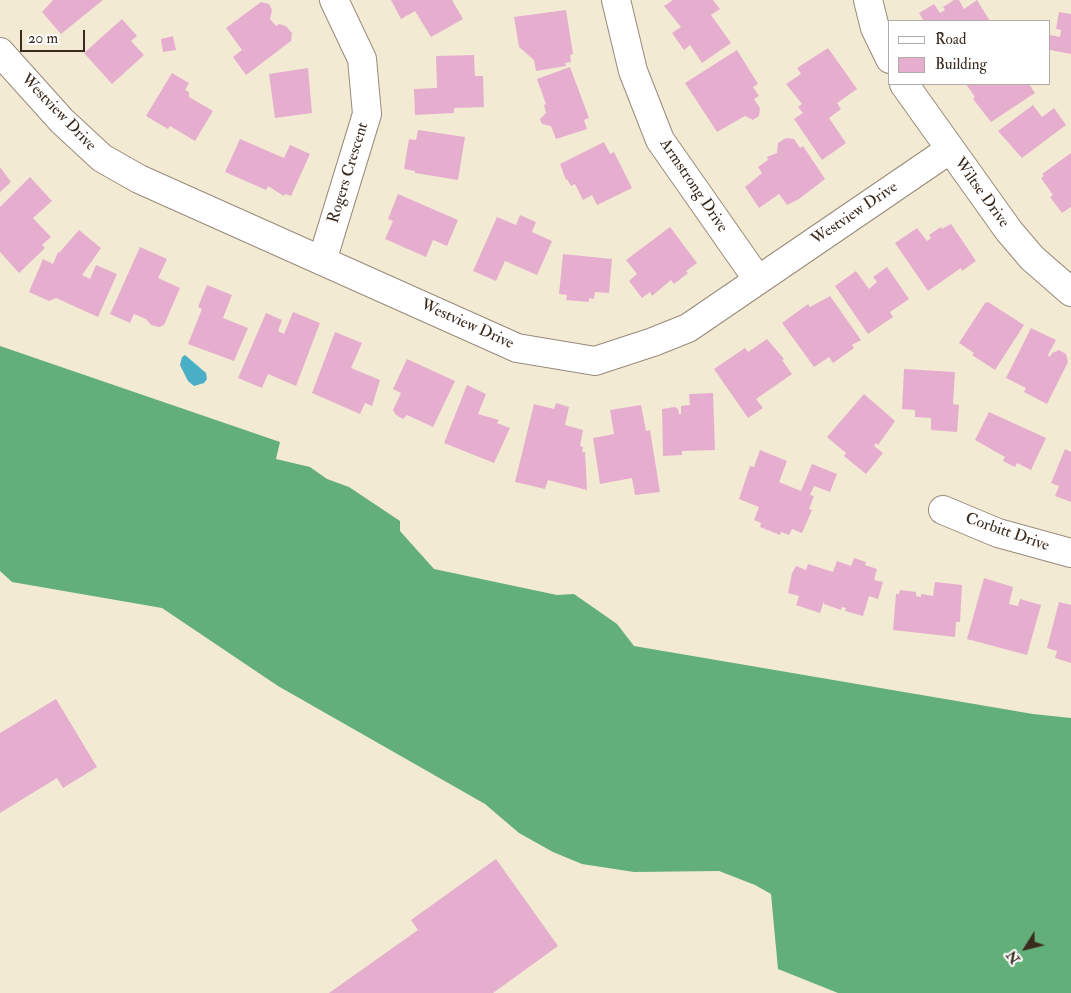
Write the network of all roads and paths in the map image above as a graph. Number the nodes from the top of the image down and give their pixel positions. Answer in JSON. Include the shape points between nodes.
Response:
{"nodes":[{"id":1,"x":334,"y":0,"type":"edge"},
{"id":2,"x":616,"y":0,"type":"edge"},
{"id":3,"x":868,"y":0,"type":"edge"},
{"id":4,"x":0,"y":52,"type":"edge"},
{"id":5,"x":888,"y":56,"type":"edge"},
{"id":6,"x":905,"y":85,"type":"edge"},
{"id":7,"x":950,"y":150,"type":"junction"},
{"id":8,"x":322,"y":261,"type":"junction"},
{"id":9,"x":758,"y":280,"type":"junction"},
{"id":10,"x":1071,"y":292,"type":"edge"},
{"id":11,"x":943,"y":510,"type":"dead end"},
{"id":12,"x":1071,"y":553,"type":"edge"}],
"edges":[{"from":1,"to":8,"type":"street","name":"Rogers Crescent","via":[[362,60],[367,114]]},
{"from":2,"to":9,"type":"street","name":"Armstrong Drive","via":[[633,71],[660,140]]},
{"from":3,"to":5,"type":"street","via":[[875,28]]},
{"from":4,"to":8,"type":"street","name":"Westview Drive","via":[[62,121],[102,158],[139,179]]},
{"from":6,"to":7,"type":"street","name":"Wiltse Drive"},
{"from":7,"to":9,"type":"street","name":"Westview Drive"},
{"from":7,"to":10,"type":"street","name":"Wiltse Drive","via":[[1032,258]]},
{"from":8,"to":9,"type":"street","name":"Westview Drive","via":[[517,348],[595,361],[688,328]]},
{"from":11,"to":12,"type":"street","name":"Corbitt Drive","via":[[998,533]]}]}
